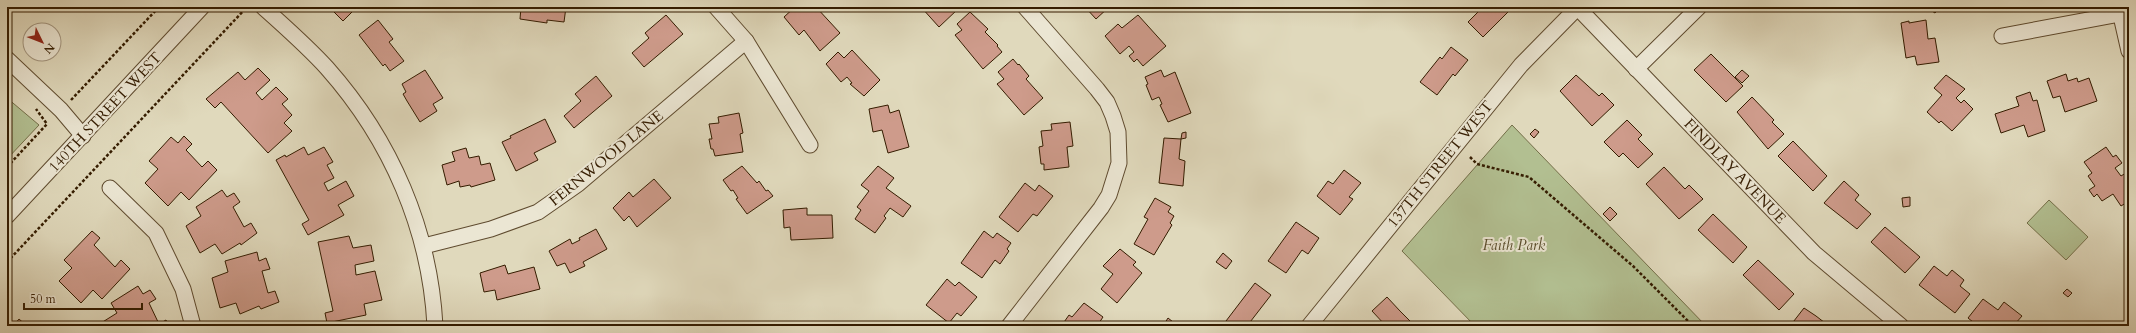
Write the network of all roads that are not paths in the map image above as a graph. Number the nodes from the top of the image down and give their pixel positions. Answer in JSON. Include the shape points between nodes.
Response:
{"nodes":[{"id":1,"x":202,"y":7,"type":"edge"},
{"id":2,"x":264,"y":7,"type":"edge"},
{"id":3,"x":716,"y":7,"type":"edge"},
{"id":4,"x":1025,"y":7,"type":"edge"},
{"id":5,"x":1577,"y":7,"type":"edge"},
{"id":6,"x":1699,"y":7,"type":"edge"},
{"id":7,"x":2120,"y":11,"type":"edge"},
{"id":8,"x":2002,"y":36,"type":"dead end"},
{"id":9,"x":746,"y":41,"type":"junction"},
{"id":10,"x":2129,"y":51,"type":"edge"},
{"id":11,"x":7,"y":59,"type":"edge"},
{"id":12,"x":1636,"y":69,"type":"junction"},
{"id":13,"x":83,"y":136,"type":"junction"},
{"id":14,"x":810,"y":145,"type":"dead end"},
{"id":15,"x":110,"y":188,"type":"dead end"},
{"id":16,"x":7,"y":216,"type":"edge"},
{"id":17,"x":424,"y":246,"type":"junction"},
{"id":18,"x":1317,"y":323,"type":"edge"},
{"id":19,"x":193,"y":326,"type":"edge"},
{"id":20,"x":435,"y":326,"type":"edge"},
{"id":21,"x":1009,"y":326,"type":"edge"},
{"id":22,"x":1901,"y":326,"type":"edge"}],
"edges":[{"from":1,"to":13,"type":"street","name":"140TH STREET WEST"},
{"from":2,"to":17,"type":"street","via":[[326,67],[362,112],[378,137],[404,189]]},
{"from":3,"to":9,"type":"street"},
{"from":4,"to":21,"type":"street","via":[[1107,102],[1118,132],[1120,163],[1109,195]]},
{"from":5,"to":12,"type":"street","name":"FINDLAY AVENUE"},
{"from":5,"to":18,"type":"street","name":"137TH STREET WEST","via":[[1521,65]]},
{"from":6,"to":12,"type":"street"},
{"from":7,"to":8,"type":"street"},
{"from":7,"to":10,"type":"street"},
{"from":9,"to":14,"type":"street"},
{"from":9,"to":17,"type":"street","name":"FERNWOOD LANE","via":[[578,184],[538,212],[492,229]]},
{"from":11,"to":13,"type":"street","via":[[61,110]]},
{"from":12,"to":22,"type":"street","name":"FINDLAY AVENUE","via":[[1814,253]]},
{"from":13,"to":16,"type":"street","name":"140TH STREET WEST"},
{"from":15,"to":19,"type":"street","via":[[156,233],[183,289]]},
{"from":17,"to":20,"type":"street"}]}
